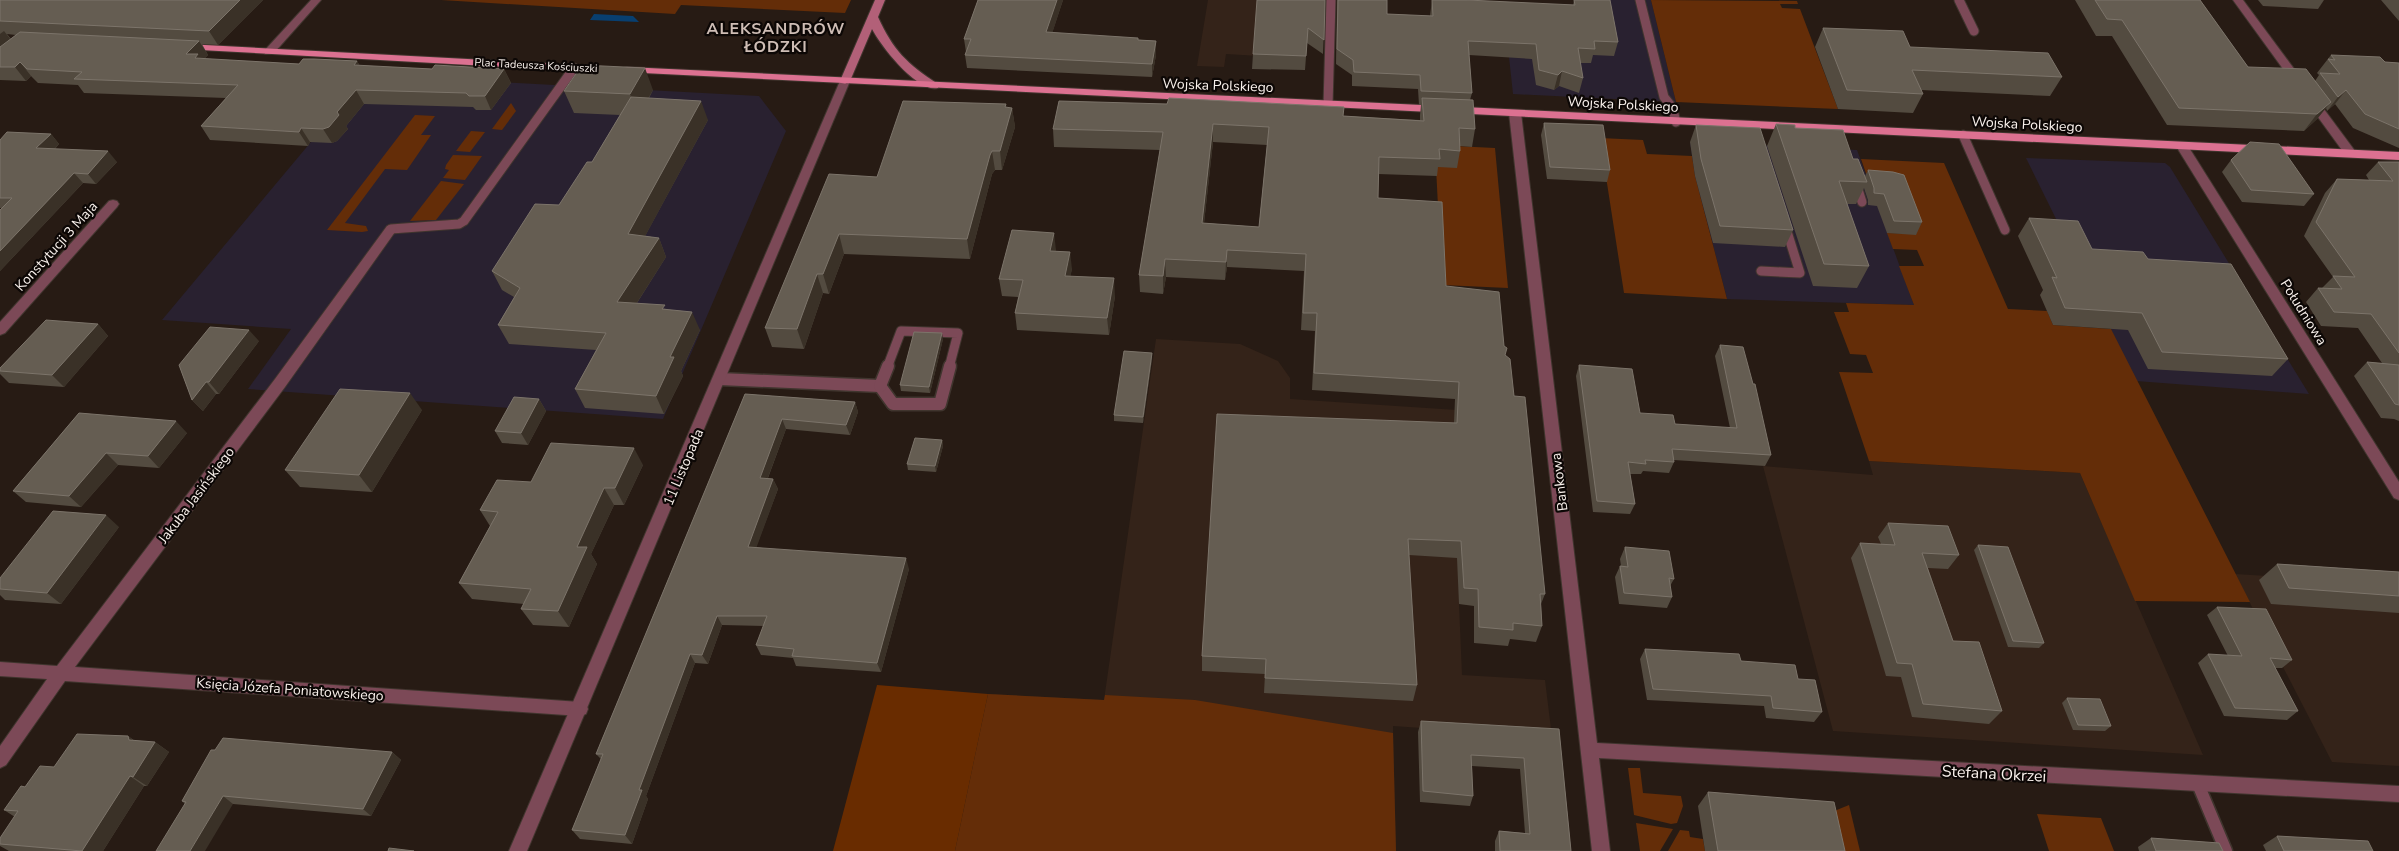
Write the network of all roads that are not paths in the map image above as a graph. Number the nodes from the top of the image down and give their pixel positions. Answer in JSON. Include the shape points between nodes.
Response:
{"nodes":[{"id":1,"x":316,"y":0,"type":"edge"},
{"id":2,"x":880,"y":0,"type":"edge"},
{"id":3,"x":1331,"y":0,"type":"edge"},
{"id":4,"x":1640,"y":0,"type":"edge"},
{"id":5,"x":1959,"y":0,"type":"edge"},
{"id":6,"x":2238,"y":0,"type":"edge"},
{"id":7,"x":872,"y":18,"type":"junction"},
{"id":8,"x":1974,"y":31,"type":"dead end"},
{"id":9,"x":173,"y":47,"type":"edge"},
{"id":10,"x":269,"y":52,"type":"junction"},
{"id":11,"x":574,"y":68,"type":"junction"},
{"id":12,"x":845,"y":81,"type":"junction"},
{"id":13,"x":934,"y":86,"type":"junction"},
{"id":14,"x":1328,"y":105,"type":"junction"},
{"id":15,"x":1514,"y":114,"type":"junction"},
{"id":16,"x":1676,"y":122,"type":"junction"},
{"id":17,"x":1963,"y":136,"type":"junction"},
{"id":18,"x":2182,"y":146,"type":"junction"},
{"id":19,"x":2351,"y":154,"type":"junction"},
{"id":20,"x":2399,"y":156,"type":"edge"},
{"id":21,"x":1853,"y":177,"type":"edge"},
{"id":22,"x":1862,"y":202,"type":"edge"},
{"id":23,"x":114,"y":204,"type":"dead end"},
{"id":24,"x":1782,"y":216,"type":"edge"},
{"id":25,"x":391,"y":229,"type":"joint"},
{"id":26,"x":2005,"y":230,"type":"dead end"},
{"id":27,"x":1761,"y":271,"type":"dead end"},
{"id":28,"x":0,"y":330,"type":"edge"},
{"id":29,"x":720,"y":379,"type":"junction"},
{"id":30,"x":880,"y":386,"type":"junction"},
{"id":31,"x":2399,"y":494,"type":"edge"},
{"id":32,"x":0,"y":669,"type":"edge"},
{"id":33,"x":60,"y":674,"type":"junction"},
{"id":34,"x":580,"y":709,"type":"junction"},
{"id":35,"x":1589,"y":750,"type":"junction"},
{"id":36,"x":0,"y":760,"type":"edge"},
{"id":37,"x":2198,"y":784,"type":"junction"},
{"id":38,"x":2399,"y":794,"type":"edge"},
{"id":39,"x":518,"y":851,"type":"edge"},
{"id":40,"x":1601,"y":851,"type":"edge"},
{"id":41,"x":2226,"y":851,"type":"edge"}],
"edges":[{"from":1,"to":10,"type":"street"},
{"from":2,"to":7,"type":"main road"},
{"from":3,"to":14,"type":"lane"},
{"from":4,"to":16,"type":"lane","via":[[1664,97],[1672,106]]},
{"from":5,"to":8,"type":"lane"},
{"from":6,"to":19,"type":"street"},
{"from":7,"to":12,"type":"main road"},
{"from":7,"to":13,"type":"main road","via":[[898,61]]},
{"from":9,"to":10,"type":"main road","name":"Plac Tadeusza Kościuszki"},
{"from":10,"to":11,"type":"main road","name":"Plac Tadeusza Kościuszki"},
{"from":11,"to":12,"type":"main road","name":"Plac Tadeusza Kościuszki"},
{"from":11,"to":25,"type":"lane","via":[[464,221]]},
{"from":12,"to":13,"type":"main road","name":"Wojska Polskiego"},
{"from":12,"to":29,"type":"street","name":"11 Listopada"},
{"from":13,"to":14,"type":"main road","name":"Wojska Polskiego"},
{"from":14,"to":15,"type":"main road","name":"Wojska Polskiego"},
{"from":15,"to":16,"type":"main road","name":"Wojska Polskiego"},
{"from":15,"to":35,"type":"street","name":"Bankowa"},
{"from":16,"to":17,"type":"main road","name":"Wojska Polskiego","via":[[1755,130]]},
{"from":17,"to":18,"type":"main road","name":"Wojska Polskiego"},
{"from":17,"to":26,"type":"lane"},
{"from":18,"to":19,"type":"main road","name":"Wojska Polskiego"},
{"from":18,"to":31,"type":"street","name":"Południowa"},
{"from":19,"to":20,"type":"main road","name":"Wojska Polskiego"},
{"from":21,"to":22,"type":"lane"},
{"from":23,"to":28,"type":"street","name":"Konstytucji 3 Maja"},
{"from":24,"to":27,"type":"lane","via":[[1800,273]]},
{"from":25,"to":33,"type":"street","name":"Jakuba Jasińskiego","via":[[280,383]]},
{"from":29,"to":30,"type":"lane"},
{"from":29,"to":34,"type":"street","name":"11 Listopada"},
{"from":30,"to":30,"type":"lane","via":[[902,331],[958,333],[940,404],[893,404]]},
{"from":32,"to":33,"type":"street","name":"Księcia Józefa Poniatowskiego"},
{"from":33,"to":34,"type":"street","name":"Księcia Józefa Poniatowskiego"},
{"from":33,"to":36,"type":"street","name":"Jakuba Jasińskiego"},
{"from":34,"to":39,"type":"street","name":"11 Listopada"},
{"from":35,"to":37,"type":"street","name":"Stefana Okrzei"},
{"from":35,"to":40,"type":"street","name":"Bankowa"},
{"from":37,"to":38,"type":"street","name":"Stefana Okrzei"},
{"from":37,"to":41,"type":"lane"}]}
